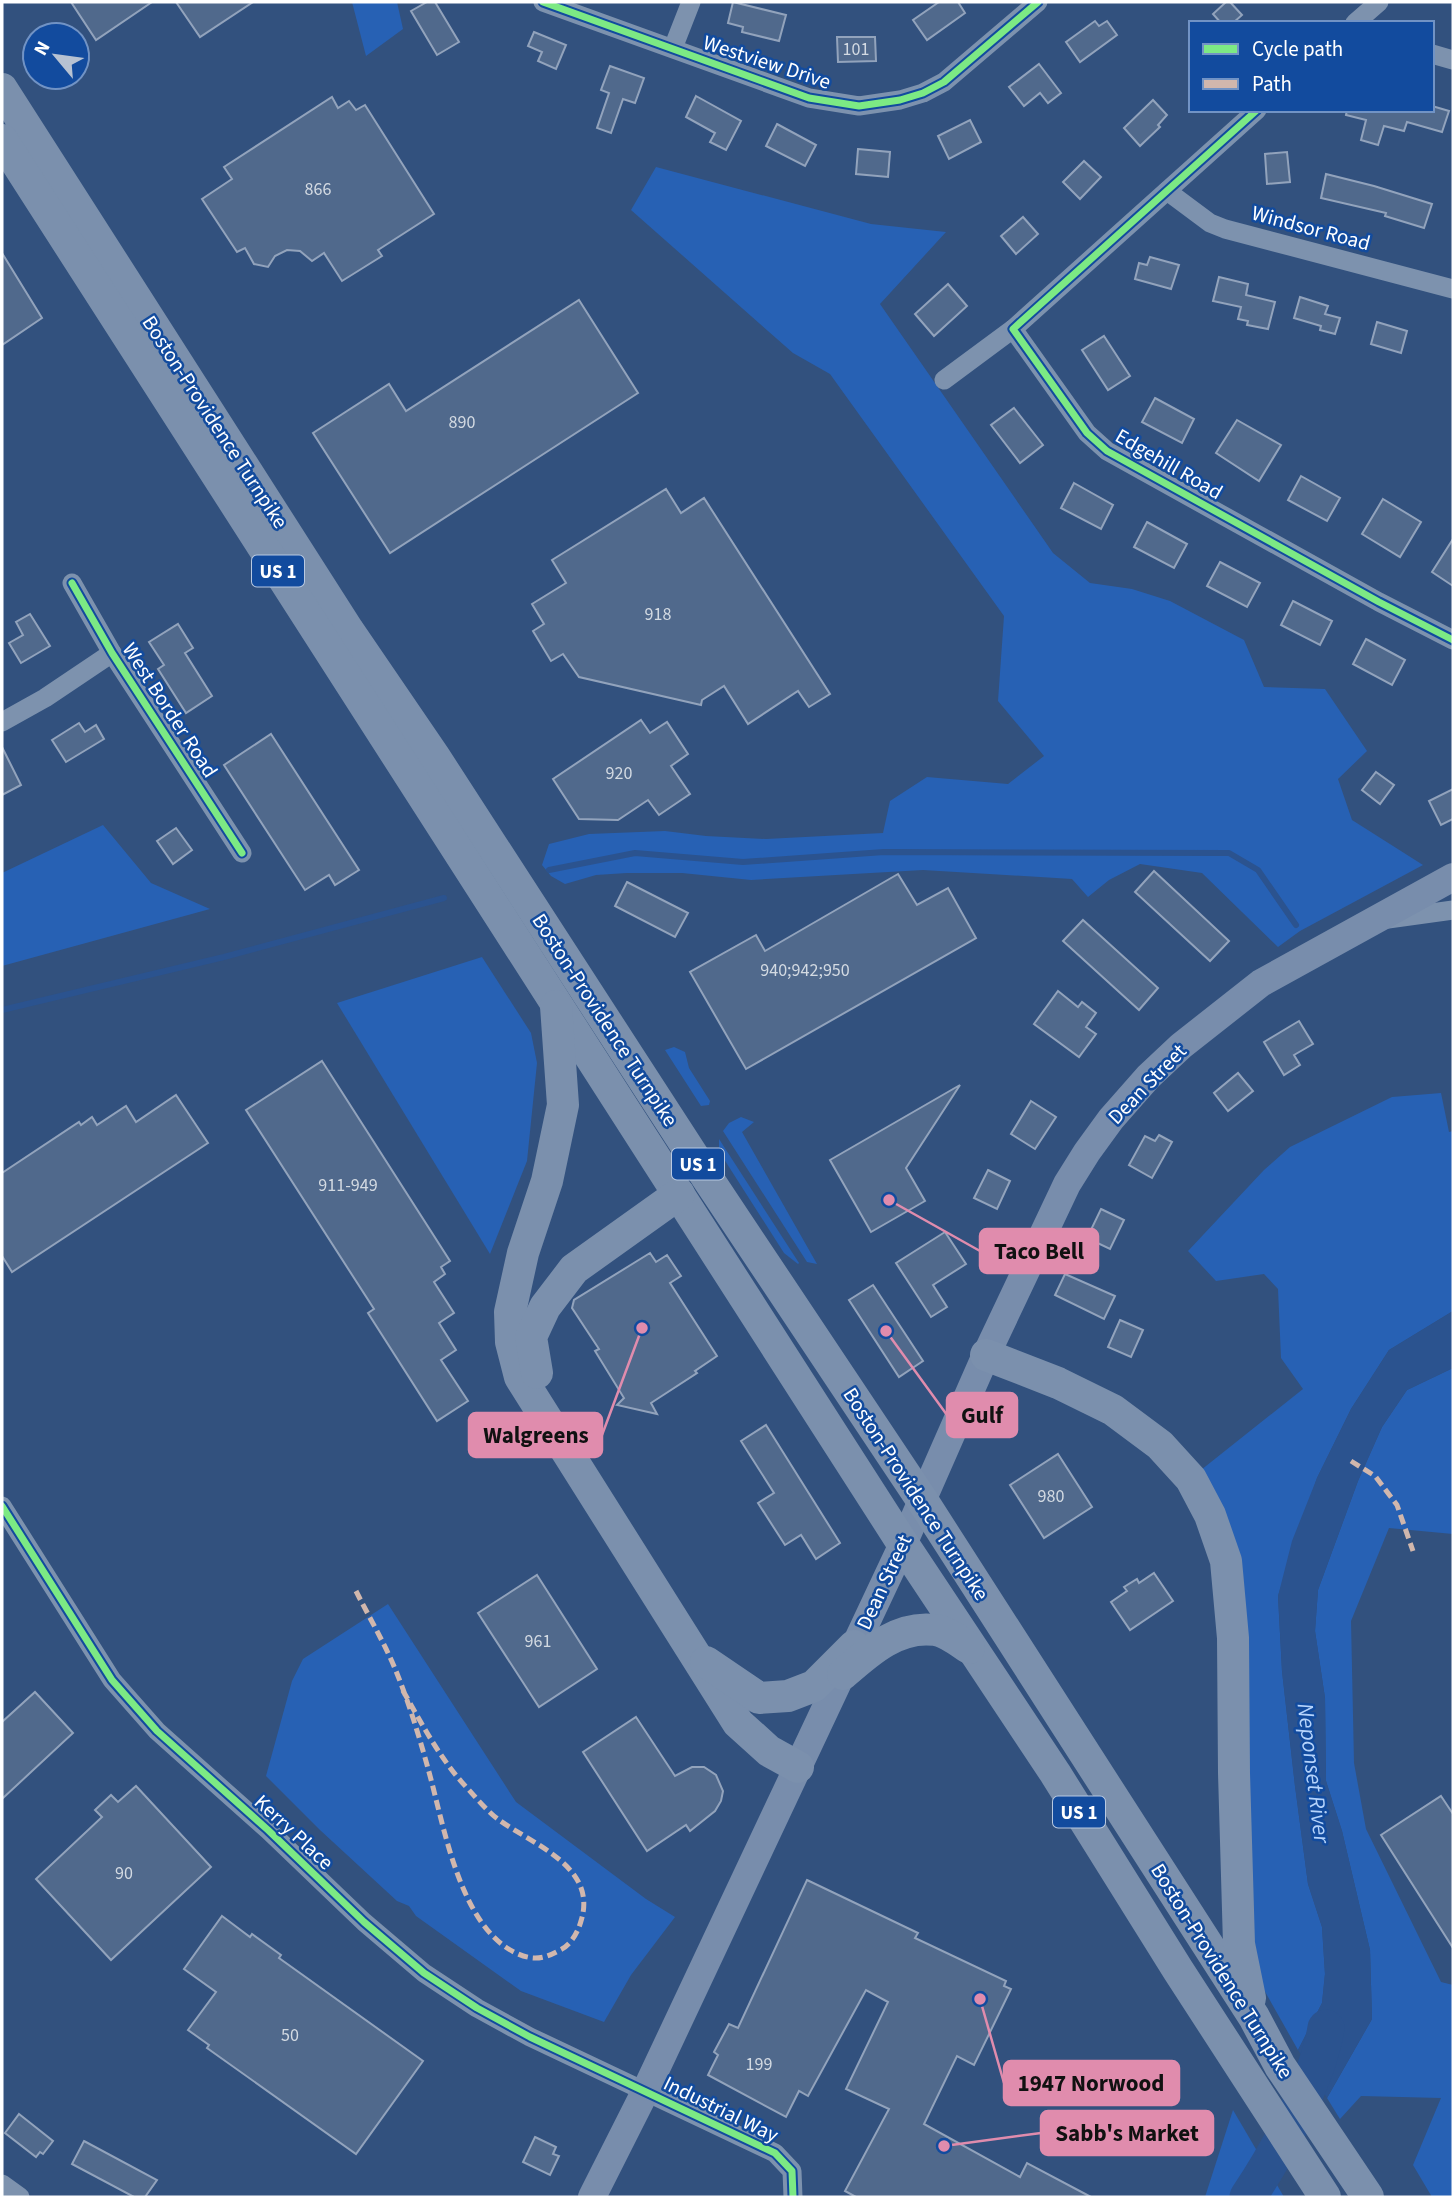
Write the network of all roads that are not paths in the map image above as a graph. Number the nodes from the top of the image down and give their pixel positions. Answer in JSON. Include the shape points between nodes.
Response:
{"nodes":[{"id":1,"x":543,"y":2,"type":"edge"},
{"id":2,"x":691,"y":2,"type":"edge"},
{"id":3,"x":1038,"y":2,"type":"edge"},
{"id":4,"x":1379,"y":2,"type":"edge"},
{"id":5,"x":1357,"y":21,"type":"edge"},
{"id":6,"x":673,"y":48,"type":"junction"},
{"id":7,"x":1434,"y":55,"type":"edge"},
{"id":8,"x":1453,"y":60,"type":"edge"},
{"id":9,"x":2,"y":89,"type":"edge"},
{"id":10,"x":1256,"y":112,"type":"edge"},
{"id":11,"x":2,"y":140,"type":"edge"},
{"id":12,"x":1167,"y":191,"type":"junction"},
{"id":13,"x":1453,"y":289,"type":"edge"},
{"id":14,"x":1013,"y":328,"type":"junction"},
{"id":15,"x":944,"y":380,"type":"dead end"},
{"id":16,"x":72,"y":583,"type":"dead end"},
{"id":17,"x":1453,"y":640,"type":"edge"},
{"id":18,"x":112,"y":653,"type":"junction"},
{"id":19,"x":2,"y":722,"type":"edge"},
{"id":20,"x":242,"y":853,"type":"dead end"},
{"id":21,"x":1453,"y":877,"type":"edge"},
{"id":22,"x":1453,"y":910,"type":"edge"},
{"id":23,"x":1375,"y":920,"type":"junction"},
{"id":24,"x":555,"y":1002,"type":"junction"},
{"id":25,"x":679,"y":1194,"type":"junction"},
{"id":26,"x":986,"y":1355,"type":"junction"},
{"id":27,"x":565,"y":1450,"type":"junction"},
{"id":28,"x":922,"y":1500,"type":"junction"},
{"id":29,"x":2,"y":1506,"type":"edge"},
{"id":30,"x":902,"y":1544,"type":"junction"},
{"id":31,"x":854,"y":1646,"type":"junction"},
{"id":32,"x":973,"y":1650,"type":"junction"},
{"id":33,"x":693,"y":1652,"type":"junction"},
{"id":34,"x":840,"y":1677,"type":"junction"},
{"id":35,"x":798,"y":1767,"type":"junction"},
{"id":36,"x":1254,"y":2017,"type":"junction"},
{"id":37,"x":645,"y":2092,"type":"junction"},
{"id":38,"x":593,"y":2197,"type":"edge"},
{"id":39,"x":793,"y":2197,"type":"edge"},
{"id":40,"x":1325,"y":2197,"type":"edge"},
{"id":41,"x":1368,"y":2197,"type":"edge"}],
"edges":[{"from":1,"to":6,"type":"street","name":"Westview Drive"},
{"from":2,"to":6,"type":"street"},
{"from":3,"to":6,"type":"street","name":"Westview Drive","via":[[944,82],[900,100],[859,106],[809,98]]},
{"from":4,"to":5,"type":"street"},
{"from":7,"to":8,"type":"street"},
{"from":9,"to":28,"type":"main road","name":"Boston-Providence Turnpike","number":"US 1","via":[[349,631]]},
{"from":10,"to":12,"type":"street"},
{"from":11,"to":24,"type":"main road","name":"Boston-Providence Turnpike","number":"US 1"},
{"from":12,"to":13,"type":"street","name":"Windsor Road","via":[[1225,229]]},
{"from":12,"to":14,"type":"street"},
{"from":14,"to":15,"type":"street"},
{"from":14,"to":17,"type":"street","name":"Edgehill Road","via":[[1087,433],[1107,451]]},
{"from":16,"to":18,"type":"street","name":"West Border Road"},
{"from":18,"to":19,"type":"street"},
{"from":18,"to":20,"type":"street","name":"West Border Road"},
{"from":21,"to":23,"type":"main road","name":"Dean Street"},
{"from":22,"to":23,"type":"street","name":"Dean Street"},
{"from":23,"to":26,"type":"main road","name":"Dean Street","via":[[1261,983],[1148,1077],[1111,1119],[1067,1184]]},
{"from":24,"to":25,"type":"main road","name":"Boston-Providence Turnpike","number":"US 1"},
{"from":24,"to":27,"type":"main road","via":[[563,1105],[510,1312],[511,1342],[520,1377]]},
{"from":25,"to":27,"type":"main road","via":[[574,1269],[545,1307],[531,1337],[533,1360]]},
{"from":25,"to":30,"type":"main road","name":"Boston-Providence Turnpike","number":"US 1"},
{"from":26,"to":28,"type":"main road","name":"Dean Street"},
{"from":26,"to":36,"type":"main road","via":[[1113,1410],[1160,1445],[1191,1479],[1210,1515],[1226,1561],[1233,1638],[1240,1944]]},
{"from":27,"to":33,"type":"main road"},
{"from":28,"to":30,"type":"main road","name":"Dean Street"},
{"from":28,"to":36,"type":"main road","name":"Boston-Providence Turnpike","number":"US 1"},
{"from":29,"to":37,"type":"street","name":"Kerry Place","via":[[112,1680],[164,1738],[364,1922],[424,1973],[477,2008]]},
{"from":30,"to":31,"type":"main road","name":"Dean Street"},
{"from":30,"to":32,"type":"main road","name":"Boston-Providence Turnpike","number":"US 1"},
{"from":31,"to":33,"type":"main road","via":[[814,1686],[788,1696],[759,1698]]},
{"from":31,"to":34,"type":"main road","name":"Dean Street"},
{"from":32,"to":34,"type":"main road","via":[[937,1630],[913,1630],[872,1649]]},
{"from":32,"to":40,"type":"main road","name":"Boston-Providence Turnpike","number":"US 1"},
{"from":33,"to":35,"type":"main road","via":[[738,1723],[769,1751]]},
{"from":34,"to":35,"type":"main road","name":"Dean Street"},
{"from":35,"to":37,"type":"main road","name":"Dean Street"},
{"from":36,"to":41,"type":"main road","name":"Boston-Providence Turnpike","number":"US 1","via":[[1287,2077]]},
{"from":37,"to":38,"type":"main road","name":"Dean Street"},
{"from":37,"to":39,"type":"street","name":"Industrial Way","via":[[775,2153],[792,2171]]}]}
